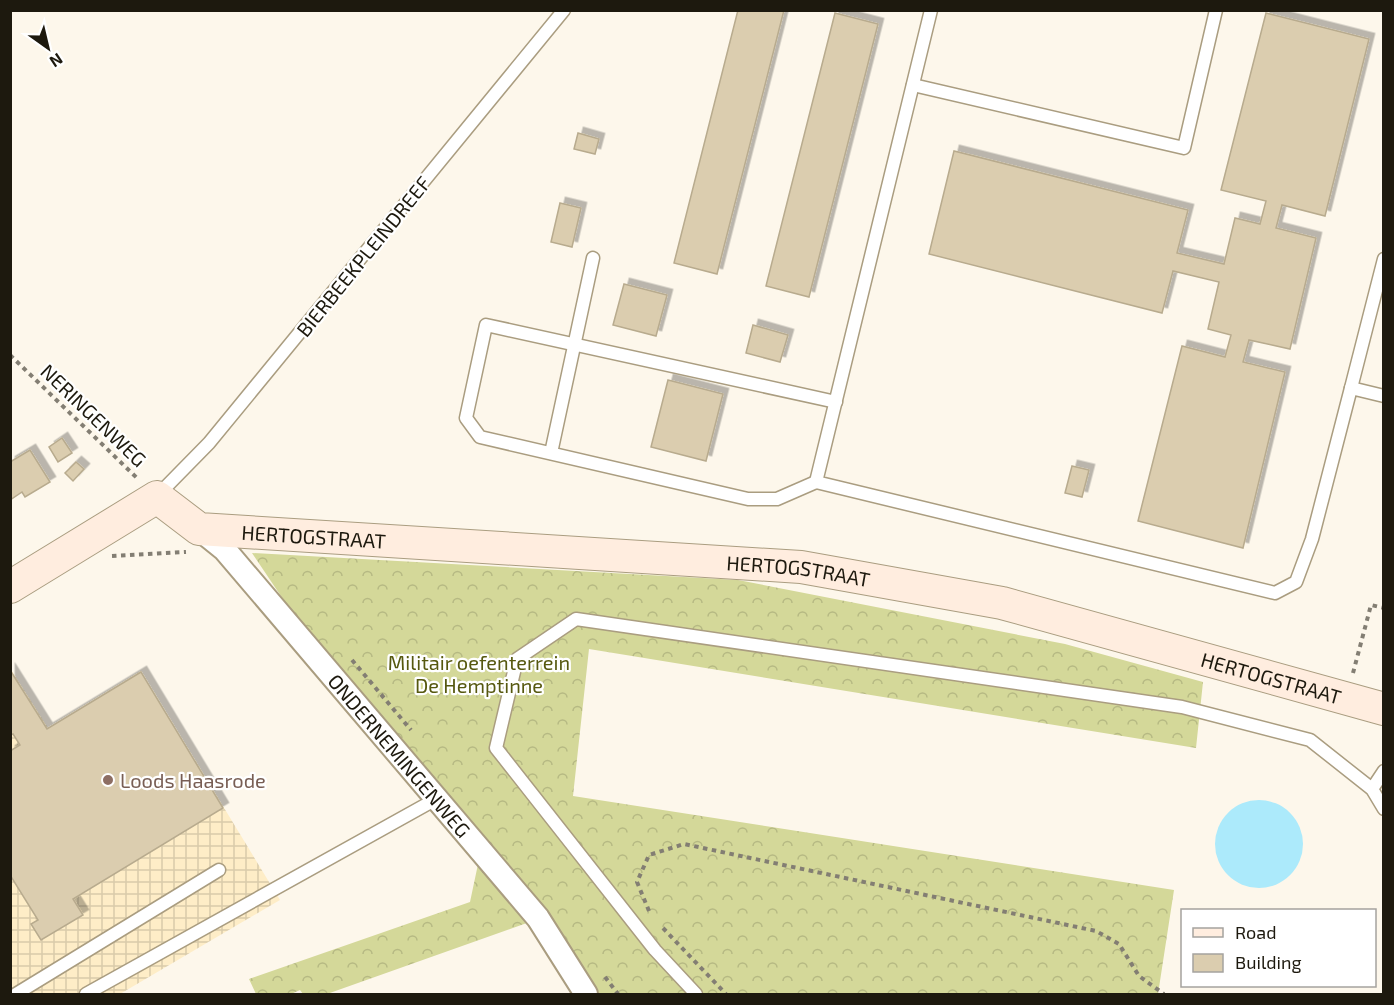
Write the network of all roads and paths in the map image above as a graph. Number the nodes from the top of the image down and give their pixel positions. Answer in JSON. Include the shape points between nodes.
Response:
{"nodes":[{"id":1,"x":564,"y":10,"type":"edge"},
{"id":2,"x":931,"y":10,"type":"edge"},
{"id":3,"x":1216,"y":10,"type":"edge"},
{"id":4,"x":913,"y":85,"type":"junction"},
{"id":5,"x":593,"y":258,"type":"dead end"},
{"id":6,"x":1383,"y":260,"type":"edge"},
{"id":7,"x":576,"y":344,"type":"junction"},
{"id":8,"x":10,"y":355,"type":"edge"},
{"id":9,"x":1351,"y":388,"type":"junction"},
{"id":10,"x":1383,"y":396,"type":"edge"},
{"id":11,"x":836,"y":402,"type":"junction"},
{"id":12,"x":551,"y":453,"type":"junction"},
{"id":13,"x":816,"y":482,"type":"junction"},
{"id":14,"x":157,"y":497,"type":"junction"},
{"id":15,"x":199,"y":529,"type":"junction"},
{"id":16,"x":225,"y":550,"type":"junction"},
{"id":17,"x":100,"y":557,"type":"dead end"},
{"id":18,"x":10,"y":586,"type":"edge"},
{"id":19,"x":1383,"y":608,"type":"edge"},
{"id":20,"x":1347,"y":698,"type":"junction"},
{"id":21,"x":1383,"y":709,"type":"edge"},
{"id":22,"x":1383,"y":771,"type":"edge"},
{"id":23,"x":1372,"y":789,"type":"junction"},
{"id":24,"x":438,"y":798,"type":"junction"},
{"id":25,"x":1383,"y":809,"type":"edge"},
{"id":26,"x":219,"y":870,"type":"dead end"},
{"id":27,"x":650,"y":915,"type":"dead end"},
{"id":28,"x":658,"y":923,"type":"dead end"},
{"id":29,"x":16,"y":994,"type":"edge"},
{"id":30,"x":86,"y":994,"type":"edge"},
{"id":31,"x":586,"y":994,"type":"edge"},
{"id":32,"x":696,"y":994,"type":"edge"},
{"id":33,"x":726,"y":994,"type":"edge"},
{"id":34,"x":1164,"y":994,"type":"edge"}],
"edges":[{"from":1,"to":14,"type":"lane","name":"BIERBEEKPLEINDREEF","via":[[209,443]]},
{"from":2,"to":4,"type":"lane"},
{"from":3,"to":4,"type":"lane","via":[[1184,148]]},
{"from":4,"to":11,"type":"lane"},
{"from":5,"to":7,"type":"lane"},
{"from":6,"to":9,"type":"lane"},
{"from":7,"to":11,"type":"lane"},
{"from":7,"to":12,"type":"lane"},
{"from":7,"to":12,"type":"lane","via":[[486,325],[466,418],[480,438]]},
{"from":8,"to":14,"type":"path","name":"NERINGENWEG"},
{"from":9,"to":10,"type":"lane"},
{"from":9,"to":13,"type":"lane","via":[[1308,550],[1296,582],[1275,593]]},
{"from":11,"to":13,"type":"lane"},
{"from":12,"to":13,"type":"lane","via":[[748,499],[777,499]]},
{"from":14,"to":15,"type":"street"},
{"from":14,"to":18,"type":"street"},
{"from":15,"to":16,"type":"street","name":"ONDERNEMINGENWEG"},
{"from":15,"to":20,"type":"street","name":"HERTOGSTRAAT","via":[[801,567],[1002,603]]},
{"from":16,"to":17,"type":"path"},
{"from":16,"to":24,"type":"street","name":"ONDERNEMINGENWEG"},
{"from":19,"to":20,"type":"path","via":[[1371,605]]},
{"from":20,"to":21,"type":"street","name":"HERTOGSTRAAT"},
{"from":22,"to":23,"type":"lane"},
{"from":23,"to":25,"type":"lane"},
{"from":23,"to":32,"type":"lane","via":[[1310,740],[1182,707],[576,619],[517,659],[496,748],[655,950]]},
{"from":24,"to":30,"type":"lane"},
{"from":24,"to":31,"type":"street","name":"ONDERNEMINGENWEG","via":[[538,918]]},
{"from":26,"to":29,"type":"lane"},
{"from":27,"to":34,"type":"path","via":[[637,882],[649,855],[684,844],[1096,931],[1119,944],[1139,976]]},
{"from":28,"to":33,"type":"path"}]}
